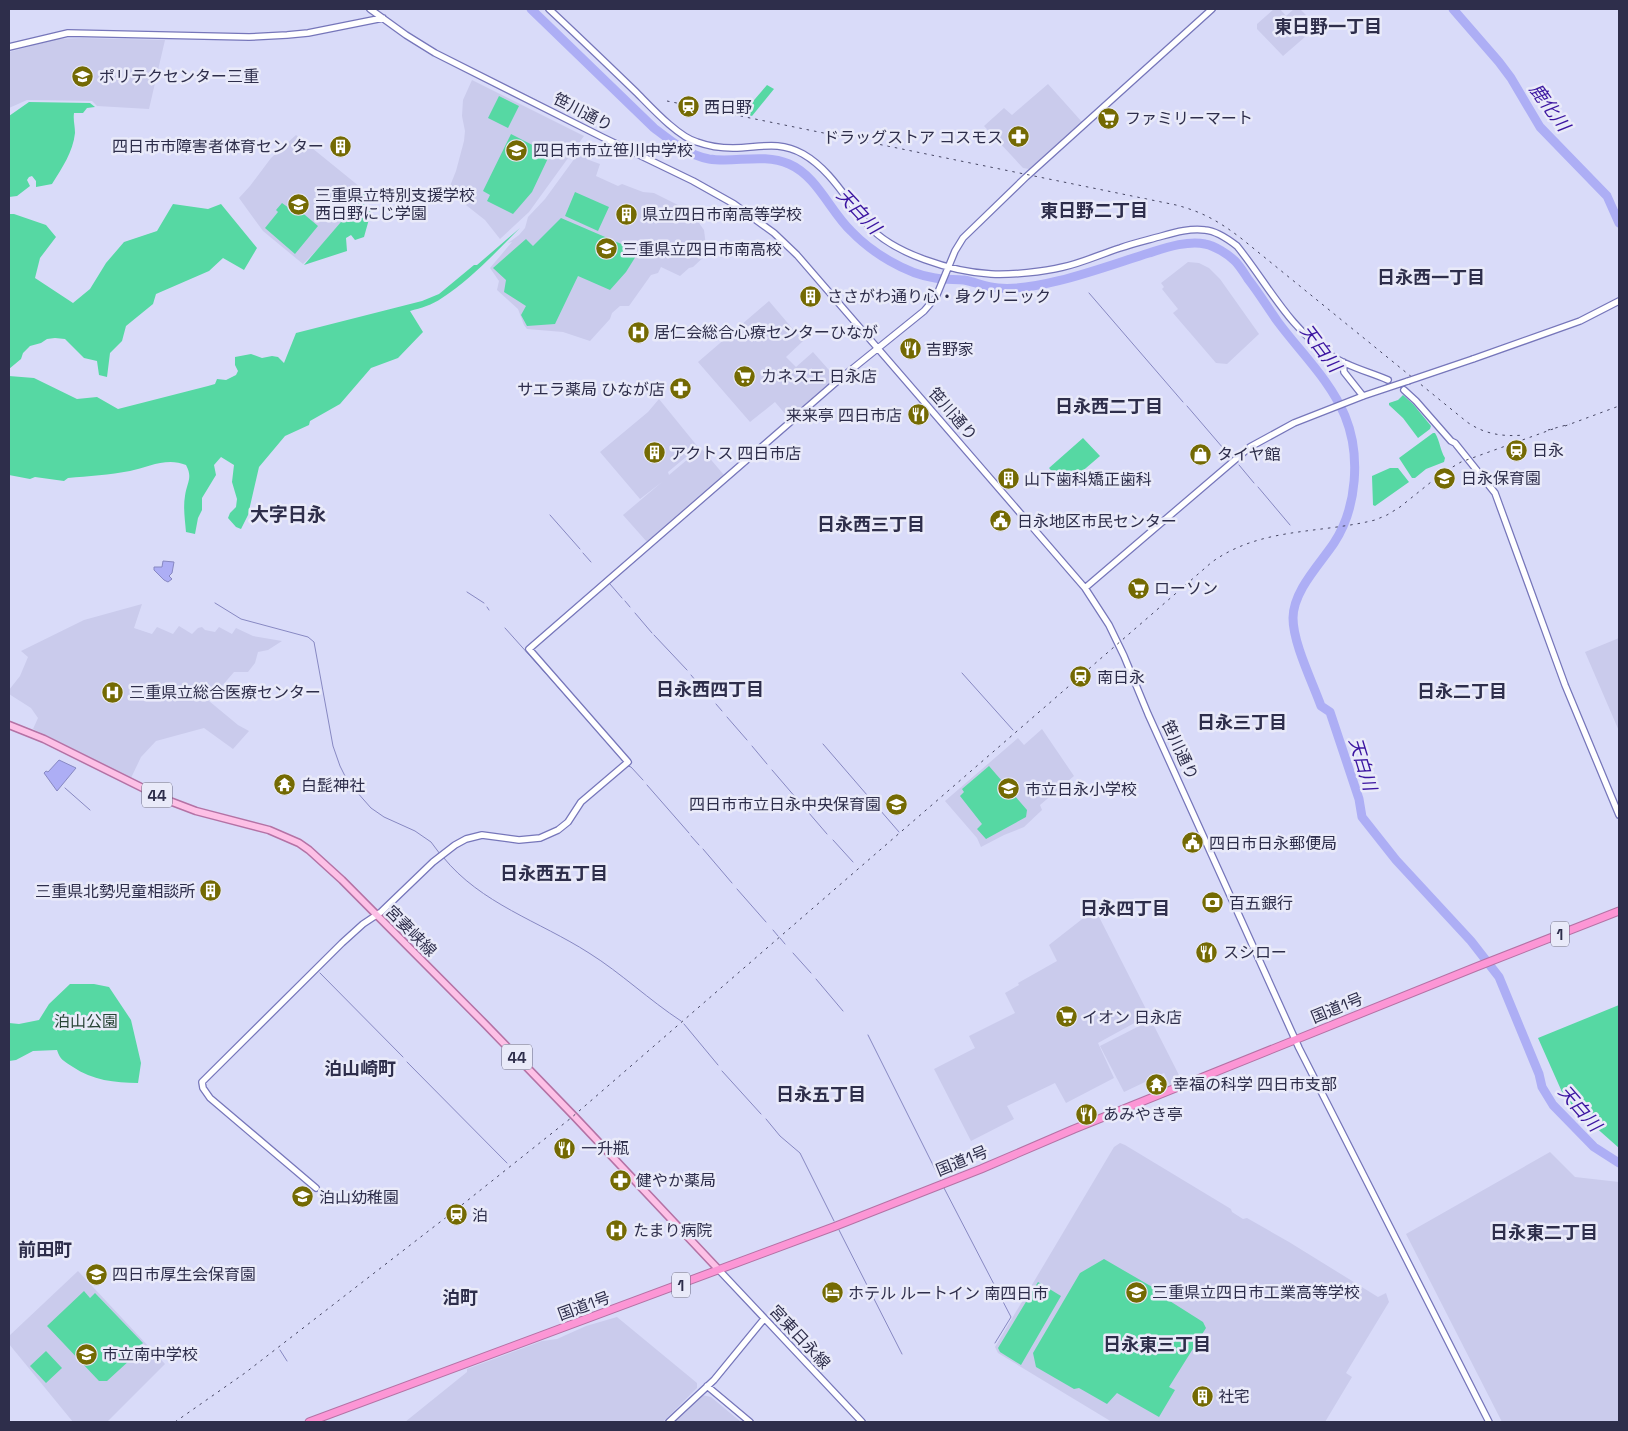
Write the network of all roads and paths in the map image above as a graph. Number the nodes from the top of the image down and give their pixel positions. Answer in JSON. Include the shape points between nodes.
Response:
{"nodes":[{"id":1,"x":370,"y":9,"type":"edge"},
{"id":2,"x":549,"y":9,"type":"edge"},
{"id":3,"x":1212,"y":9,"type":"edge"},
{"id":4,"x":383,"y":18,"type":"junction"},
{"id":5,"x":9,"y":47,"type":"edge"},
{"id":6,"x":948,"y":269,"type":"junction"},
{"id":7,"x":1619,"y":301,"type":"edge"},
{"id":8,"x":878,"y":349,"type":"junction"},
{"id":9,"x":1343,"y":362,"type":"junction"},
{"id":10,"x":1388,"y":380,"type":"dead end"},
{"id":11,"x":1404,"y":390,"type":"dead end"},
{"id":12,"x":1363,"y":396,"type":"junction"},
{"id":13,"x":1085,"y":588,"type":"junction"},
{"id":14,"x":9,"y":725,"type":"edge"},
{"id":15,"x":1619,"y":815,"type":"edge"},
{"id":16,"x":1619,"y":911,"type":"edge"},
{"id":17,"x":376,"y":916,"type":"junction"},
{"id":18,"x":1296,"y":1040,"type":"junction"},
{"id":19,"x":316,"y":1188,"type":"dead end"},
{"id":20,"x":719,"y":1270,"type":"junction"},
{"id":21,"x":764,"y":1319,"type":"junction"},
{"id":22,"x":707,"y":1386,"type":"junction"},
{"id":23,"x":308,"y":1422,"type":"edge"},
{"id":24,"x":669,"y":1422,"type":"edge"},
{"id":25,"x":750,"y":1422,"type":"edge"},
{"id":26,"x":862,"y":1422,"type":"edge"},
{"id":27,"x":1489,"y":1422,"type":"edge"}],
"edges":[{"from":1,"to":4,"type":"street","name":"笹川通り"},
{"from":2,"to":6,"type":"street","via":[[657,113],[694,142],[726,148],[768,145],[791,148],[820,166],[868,226],[879,235]]},
{"from":3,"to":6,"type":"street","via":[[973,228],[955,250]]},
{"from":4,"to":5,"type":"street","via":[[287,35],[68,33]]},
{"from":4,"to":8,"type":"street","name":"笹川通り","via":[[435,53],[693,181],[748,213],[797,255]]},
{"from":6,"to":8,"type":"street","via":[[939,292],[924,311]]},
{"from":6,"to":9,"type":"street","via":[[991,274],[1063,267],[1169,234],[1207,230],[1237,246],[1295,325],[1327,353]]},
{"from":7,"to":12,"type":"street","bridge":true,"via":[[1473,359]]},
{"from":8,"to":13,"type":"street","name":"笹川通り"},
{"from":8,"to":17,"type":"street","via":[[529,649],[628,762],[581,802],[568,822],[558,830],[528,840],[472,837],[455,844]]},
{"from":9,"to":10,"type":"street"},
{"from":9,"to":12,"type":"street","via":[[1344,372]]},
{"from":11,"to":15,"type":"street","via":[[1455,443],[1495,493],[1561,676]]},
{"from":12,"to":13,"type":"street","via":[[1294,422],[1250,447]]},
{"from":13,"to":18,"type":"street","name":"笹川通り","via":[[1124,656]]},
{"from":14,"to":17,"type":"main road","name":"宮妻峡線","number":"44","via":[[176,804],[269,830],[298,843],[310,850]]},
{"from":16,"to":18,"type":"highway","name":"国道1号","number":"1"},
{"from":17,"to":19,"type":"street","via":[[342,943],[202,1082],[210,1098]]},
{"from":17,"to":20,"type":"main road","name":"宮妻峡線","number":"44","via":[[574,1116]]},
{"from":18,"to":20,"type":"highway","name":"国道1号","number":"1","via":[[981,1169]]},
{"from":18,"to":27,"type":"street","name":"笹川通り"},
{"from":20,"to":21,"type":"street","name":"宮東日永線"},
{"from":20,"to":23,"type":"highway","name":"国道1号","number":"1"},
{"from":21,"to":22,"type":"street"},
{"from":21,"to":26,"type":"street","name":"宮東日永線"},
{"from":22,"to":24,"type":"street"},
{"from":22,"to":25,"type":"street"}]}
